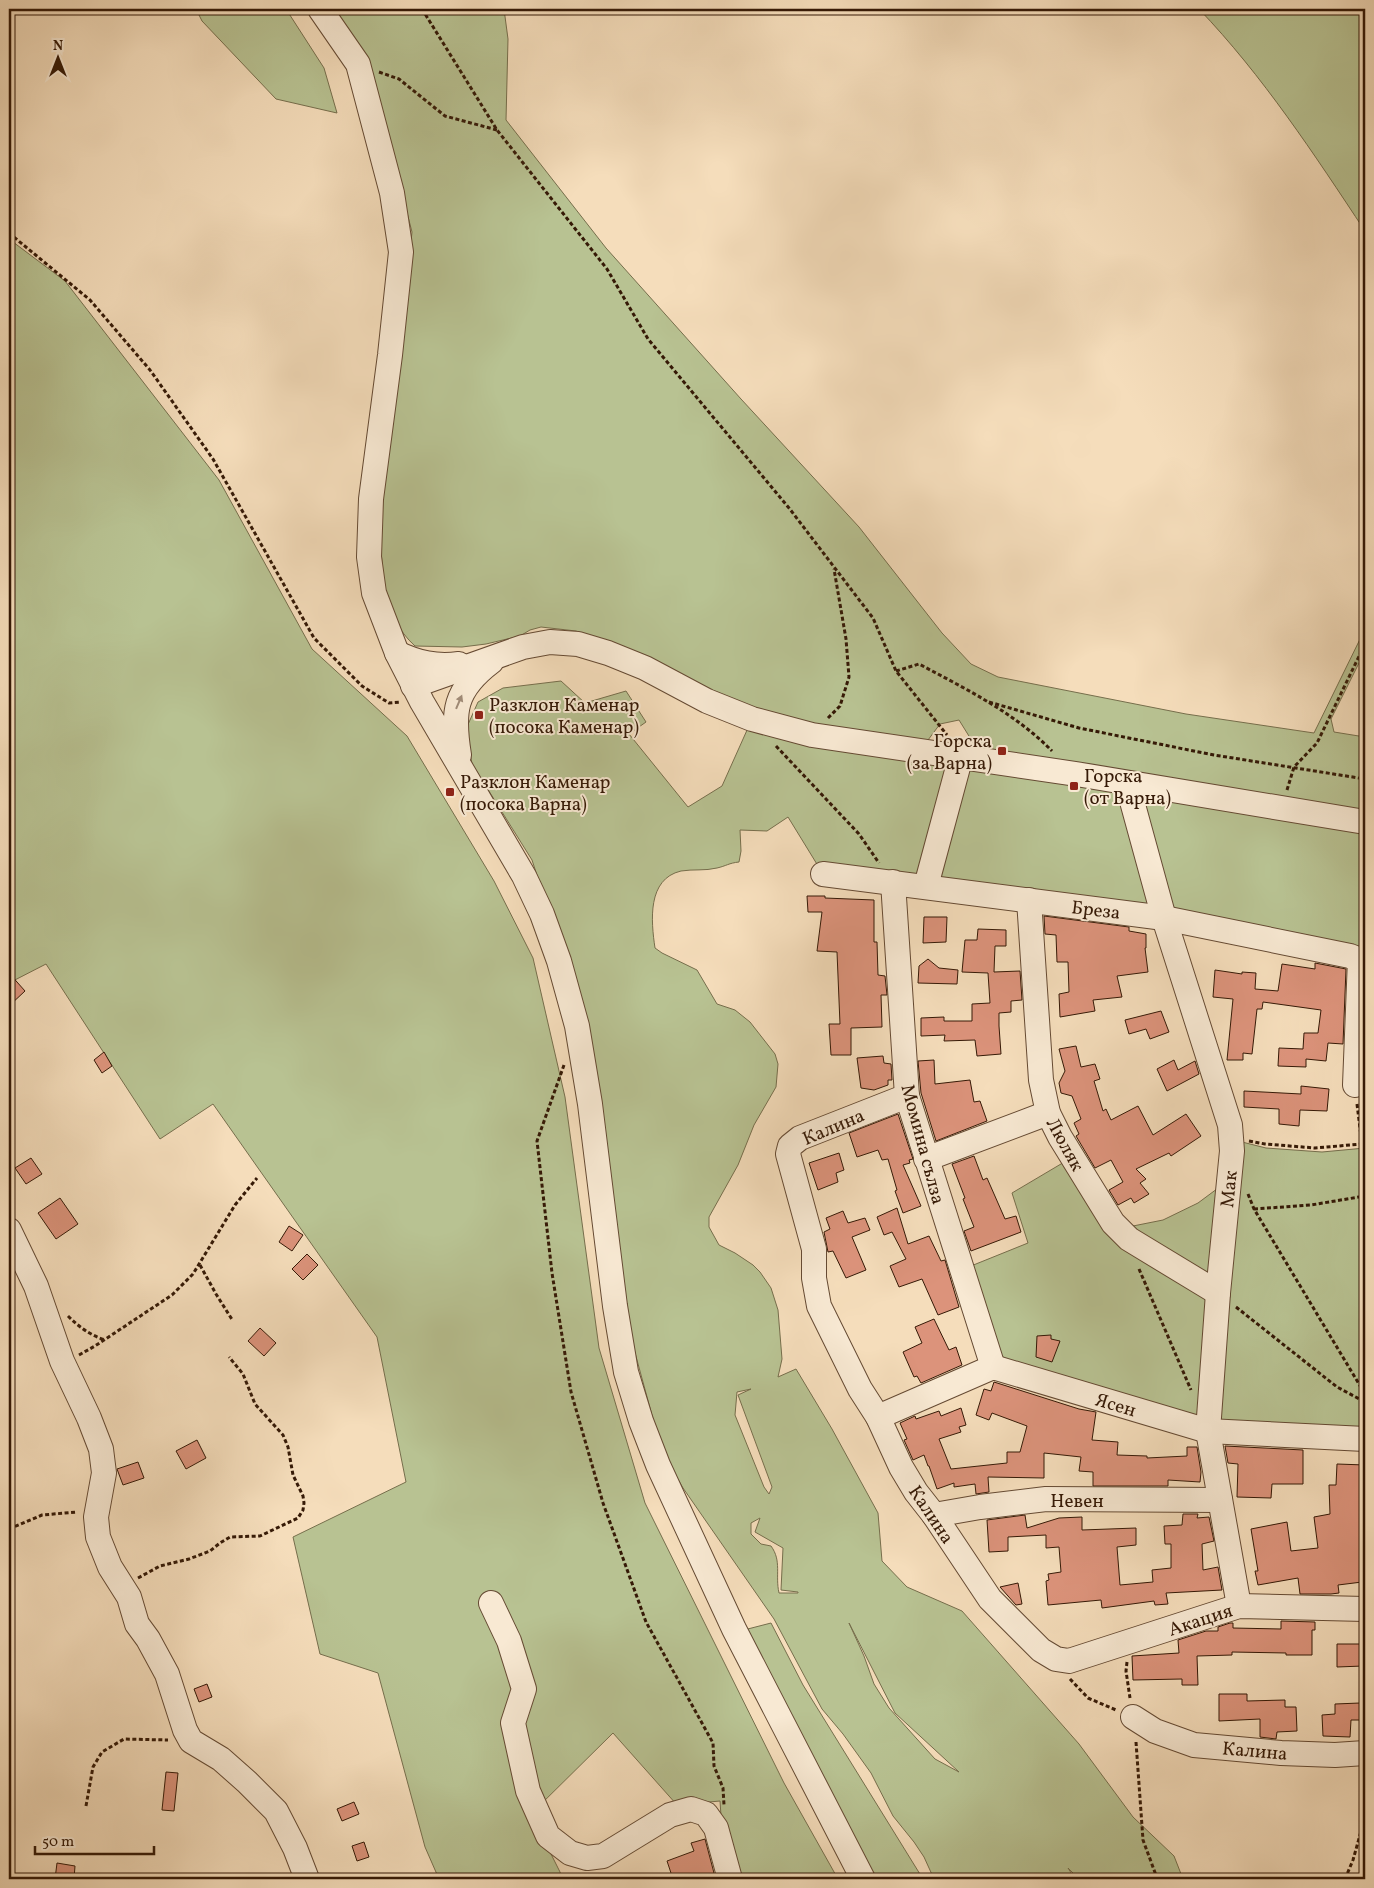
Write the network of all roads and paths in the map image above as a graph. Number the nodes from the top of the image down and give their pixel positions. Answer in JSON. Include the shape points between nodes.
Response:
{"nodes":[{"id":1,"x":320,"y":9,"type":"edge"},
{"id":2,"x":422,"y":9,"type":"edge"},
{"id":3,"x":358,"y":64,"type":"junction"},
{"id":4,"x":497,"y":130,"type":"junction"},
{"id":5,"x":9,"y":233,"type":"edge"},
{"id":6,"x":834,"y":568,"type":"junction"},
{"id":7,"x":1365,"y":644,"type":"edge"},
{"id":8,"x":397,"y":654,"type":"junction"},
{"id":9,"x":498,"y":657,"type":"junction"},
{"id":10,"x":896,"y":671,"type":"junction"},
{"id":11,"x":418,"y":694,"type":"junction"},
{"id":12,"x":989,"y":702,"type":"junction"},
{"id":13,"x":752,"y":719,"type":"junction"},
{"id":14,"x":812,"y":735,"type":"junction"},
{"id":15,"x":961,"y":756,"type":"junction"},
{"id":16,"x":461,"y":767,"type":"junction"},
{"id":17,"x":1294,"y":767,"type":"junction"},
{"id":18,"x":1076,"y":774,"type":"junction"},
{"id":19,"x":1365,"y":779,"type":"edge"},
{"id":20,"x":1126,"y":784,"type":"junction"},
{"id":21,"x":1282,"y":809,"type":"junction"},
{"id":22,"x":1365,"y":822,"type":"edge"},
{"id":23,"x":823,"y":874,"type":"dead end"},
{"id":24,"x":893,"y":882,"type":"junction"},
{"id":25,"x":926,"y":886,"type":"junction"},
{"id":26,"x":1029,"y":900,"type":"junction"},
{"id":27,"x":1164,"y":918,"type":"junction"},
{"id":28,"x":1363,"y":960,"type":"edge"},
{"id":29,"x":565,"y":1062,"type":"dead end"},
{"id":30,"x":1356,"y":1085,"type":"joint"},
{"id":31,"x":907,"y":1096,"type":"junction"},
{"id":32,"x":1048,"y":1113,"type":"junction"},
{"id":33,"x":1231,"y":1138,"type":"junction"},
{"id":34,"x":1362,"y":1144,"type":"junction"},
{"id":35,"x":1365,"y":1149,"type":"edge"},
{"id":36,"x":926,"y":1158,"type":"junction"},
{"id":37,"x":257,"y":1178,"type":"dead end"},
{"id":38,"x":1248,"y":1192,"type":"dead end"},
{"id":39,"x":1365,"y":1196,"type":"edge"},
{"id":40,"x":1254,"y":1209,"type":"junction"},
{"id":41,"x":9,"y":1230,"type":"edge"},
{"id":42,"x":1136,"y":1261,"type":"dead end"},
{"id":43,"x":200,"y":1264,"type":"junction"},
{"id":44,"x":1218,"y":1293,"type":"junction"},
{"id":45,"x":65,"y":1313,"type":"dead end"},
{"id":46,"x":233,"y":1321,"type":"dead end"},
{"id":47,"x":105,"y":1340,"type":"junction"},
{"id":48,"x":229,"y":1357,"type":"dead end"},
{"id":49,"x":62,"y":1360,"type":"junction"},
{"id":50,"x":993,"y":1367,"type":"junction"},
{"id":51,"x":1365,"y":1394,"type":"edge"},
{"id":52,"x":1193,"y":1396,"type":"dead end"},
{"id":53,"x":1365,"y":1402,"type":"edge"},
{"id":54,"x":878,"y":1417,"type":"junction"},
{"id":55,"x":1208,"y":1432,"type":"junction"},
{"id":56,"x":1365,"y":1439,"type":"edge"},
{"id":57,"x":1220,"y":1500,"type":"junction"},
{"id":58,"x":934,"y":1515,"type":"junction"},
{"id":59,"x":96,"y":1517,"type":"junction"},
{"id":60,"x":9,"y":1529,"type":"edge"},
{"id":61,"x":122,"y":1586,"type":"junction"},
{"id":62,"x":490,"y":1603,"type":"dead end"},
{"id":63,"x":1239,"y":1606,"type":"junction"},
{"id":64,"x":1365,"y":1609,"type":"edge"},
{"id":65,"x":1131,"y":1641,"type":"junction"},
{"id":66,"x":1041,"y":1650,"type":"joint"},
{"id":67,"x":1068,"y":1677,"type":"dead end"},
{"id":68,"x":1133,"y":1717,"type":"junction"},
{"id":69,"x":191,"y":1741,"type":"junction"},
{"id":70,"x":1365,"y":1753,"type":"edge"},
{"id":71,"x":86,"y":1806,"type":"dead end"},
{"id":72,"x":1365,"y":1817,"type":"edge"},
{"id":73,"x":716,"y":1828,"type":"junction"},
{"id":74,"x":307,"y":1879,"type":"edge"},
{"id":75,"x":730,"y":1879,"type":"edge"},
{"id":76,"x":863,"y":1879,"type":"edge"},
{"id":77,"x":1160,"y":1879,"type":"edge"},
{"id":78,"x":1345,"y":1879,"type":"edge"}],
"edges":[{"from":1,"to":3,"type":"street"},
{"from":2,"to":4,"type":"path"},
{"from":3,"to":4,"type":"path","via":[[399,79],[445,116]]},
{"from":3,"to":8,"type":"street","via":[[392,193],[401,252],[371,499],[369,557],[374,593]]},
{"from":4,"to":6,"type":"path","via":[[607,269],[648,339],[789,508]]},
{"from":5,"to":11,"type":"path","via":[[90,300],[150,370],[213,459],[314,638],[362,686],[388,703]]},
{"from":6,"to":10,"type":"path","via":[[873,618]]},
{"from":6,"to":14,"type":"path","via":[[850,677],[840,706]]},
{"from":7,"to":17,"type":"path","via":[[1316,743]]},
{"from":8,"to":9,"type":"street","via":[[443,666]]},
{"from":8,"to":11,"type":"street"},
{"from":9,"to":11,"type":"street"},
{"from":9,"to":13,"type":"street","via":[[523,647],[550,642],[578,644],[645,668],[707,701]]},
{"from":16,"to":9,"type":"street","one_way":true,"via":[[455,729],[456,711],[466,687],[476,674]]},
{"from":10,"to":12,"type":"path","via":[[919,664]]},
{"from":10,"to":15,"type":"path"},
{"from":11,"to":16,"type":"street"},
{"from":12,"to":17,"type":"path","via":[[1079,728]]},
{"from":12,"to":18,"type":"path","via":[[1036,735]]},
{"from":13,"to":14,"type":"street"},
{"from":13,"to":24,"type":"path","via":[[859,834]]},
{"from":14,"to":15,"type":"street"},
{"from":15,"to":18,"type":"street"},
{"from":15,"to":25,"type":"street"},
{"from":16,"to":76,"type":"street","via":[[524,876],[542,914],[577,1026],[615,1306],[626,1372],[641,1421],[734,1629]]},
{"from":17,"to":19,"type":"path"},
{"from":17,"to":21,"type":"path"},
{"from":18,"to":20,"type":"street"},
{"from":20,"to":21,"type":"street"},
{"from":20,"to":27,"type":"street","name":"Мак"},
{"from":21,"to":22,"type":"street"},
{"from":23,"to":24,"type":"street","name":"Бреза"},
{"from":24,"to":25,"type":"street","name":"Бреза"},
{"from":24,"to":31,"type":"street","name":"Момина сълза"},
{"from":25,"to":26,"type":"street","name":"Бреза"},
{"from":26,"to":27,"type":"street","name":"Бреза"},
{"from":26,"to":32,"type":"street","name":"Люляк","via":[[1041,1080]]},
{"from":27,"to":28,"type":"street","name":"Бреза"},
{"from":27,"to":33,"type":"street","name":"Мак","via":[[1230,1125]]},
{"from":28,"to":30,"type":"street"},
{"from":29,"to":73,"type":"path","via":[[537,1141],[552,1273],[571,1392],[602,1503],[646,1622],[713,1742],[714,1766],[723,1788],[724,1809]]},
{"from":30,"to":34,"type":"path"},
{"from":31,"to":36,"type":"street","name":"Момина сълза"},
{"from":31,"to":54,"type":"street","name":"Калина","via":[[800,1138],[790,1146],[788,1154],[814,1248],[814,1278],[819,1306],[860,1389]]},
{"from":32,"to":36,"type":"street"},
{"from":32,"to":44,"type":"street","name":"Люляк","via":[[1113,1223],[1130,1239]]},
{"from":33,"to":34,"type":"path","via":[[1315,1148]]},
{"from":33,"to":44,"type":"street","name":"Мак"},
{"from":34,"to":35,"type":"path"},
{"from":36,"to":50,"type":"street","name":"Момина сълза"},
{"from":37,"to":43,"type":"path","via":[[234,1205]]},
{"from":38,"to":40,"type":"path"},
{"from":39,"to":40,"type":"path","via":[[1311,1205]]},
{"from":40,"to":51,"type":"path"},
{"from":41,"to":49,"type":"street","via":[[36,1286]]},
{"from":42,"to":52,"type":"path"},
{"from":43,"to":46,"type":"path"},
{"from":43,"to":47,"type":"path","via":[[172,1295]]},
{"from":44,"to":53,"type":"path","via":[[1337,1387]]},
{"from":44,"to":55,"type":"street","name":"Мак"},
{"from":45,"to":47,"type":"path","via":[[79,1327]]},
{"from":47,"to":49,"type":"path","via":[[71,1359]]},
{"from":48,"to":61,"type":"path","via":[[243,1374],[255,1404],[283,1435],[293,1475],[303,1496],[303,1510],[298,1518],[260,1536],[230,1537],[210,1551],[160,1566]]},
{"from":49,"to":59,"type":"street","via":[[101,1449],[104,1473]]},
{"from":50,"to":54,"type":"street"},
{"from":50,"to":55,"type":"street","name":"Ясен"},
{"from":54,"to":58,"type":"street","name":"Калина","via":[[901,1467]]},
{"from":55,"to":56,"type":"street","name":"Ясен"},
{"from":55,"to":57,"type":"street","name":"Мак"},
{"from":57,"to":58,"type":"street","name":"Невен","via":[[1046,1499]]},
{"from":57,"to":63,"type":"street","name":"Мак"},
{"from":58,"to":66,"type":"street","name":"Калина","via":[[990,1599]]},
{"from":59,"to":60,"type":"path","via":[[76,1511],[42,1515]]},
{"from":59,"to":61,"type":"street","via":[[98,1537]]},
{"from":61,"to":69,"type":"street","via":[[137,1624],[167,1674]]},
{"from":62,"to":73,"type":"street","via":[[509,1641],[524,1689],[513,1723],[528,1791],[548,1836],[570,1853],[587,1858],[602,1856],[670,1815],[691,1809],[706,1814]]},
{"from":63,"to":64,"type":"street","name":"Акация"},
{"from":63,"to":65,"type":"street","name":"Акация"},
{"from":65,"to":66,"type":"street","name":"Акация","via":[[1069,1661],[1056,1659]]},
{"from":65,"to":68,"type":"path","via":[[1126,1671]]},
{"from":67,"to":68,"type":"path","via":[[1088,1698]]},
{"from":68,"to":70,"type":"street","name":"Калина","via":[[1155,1731],[1194,1745],[1281,1753]]},
{"from":68,"to":77,"type":"path","via":[[1143,1840]]},
{"from":69,"to":71,"type":"path","via":[[124,1739],[102,1752],[93,1767]]},
{"from":69,"to":74,"type":"street","via":[[221,1759],[276,1811]]},
{"from":72,"to":78,"type":"path"},
{"from":73,"to":75,"type":"street"}]}
